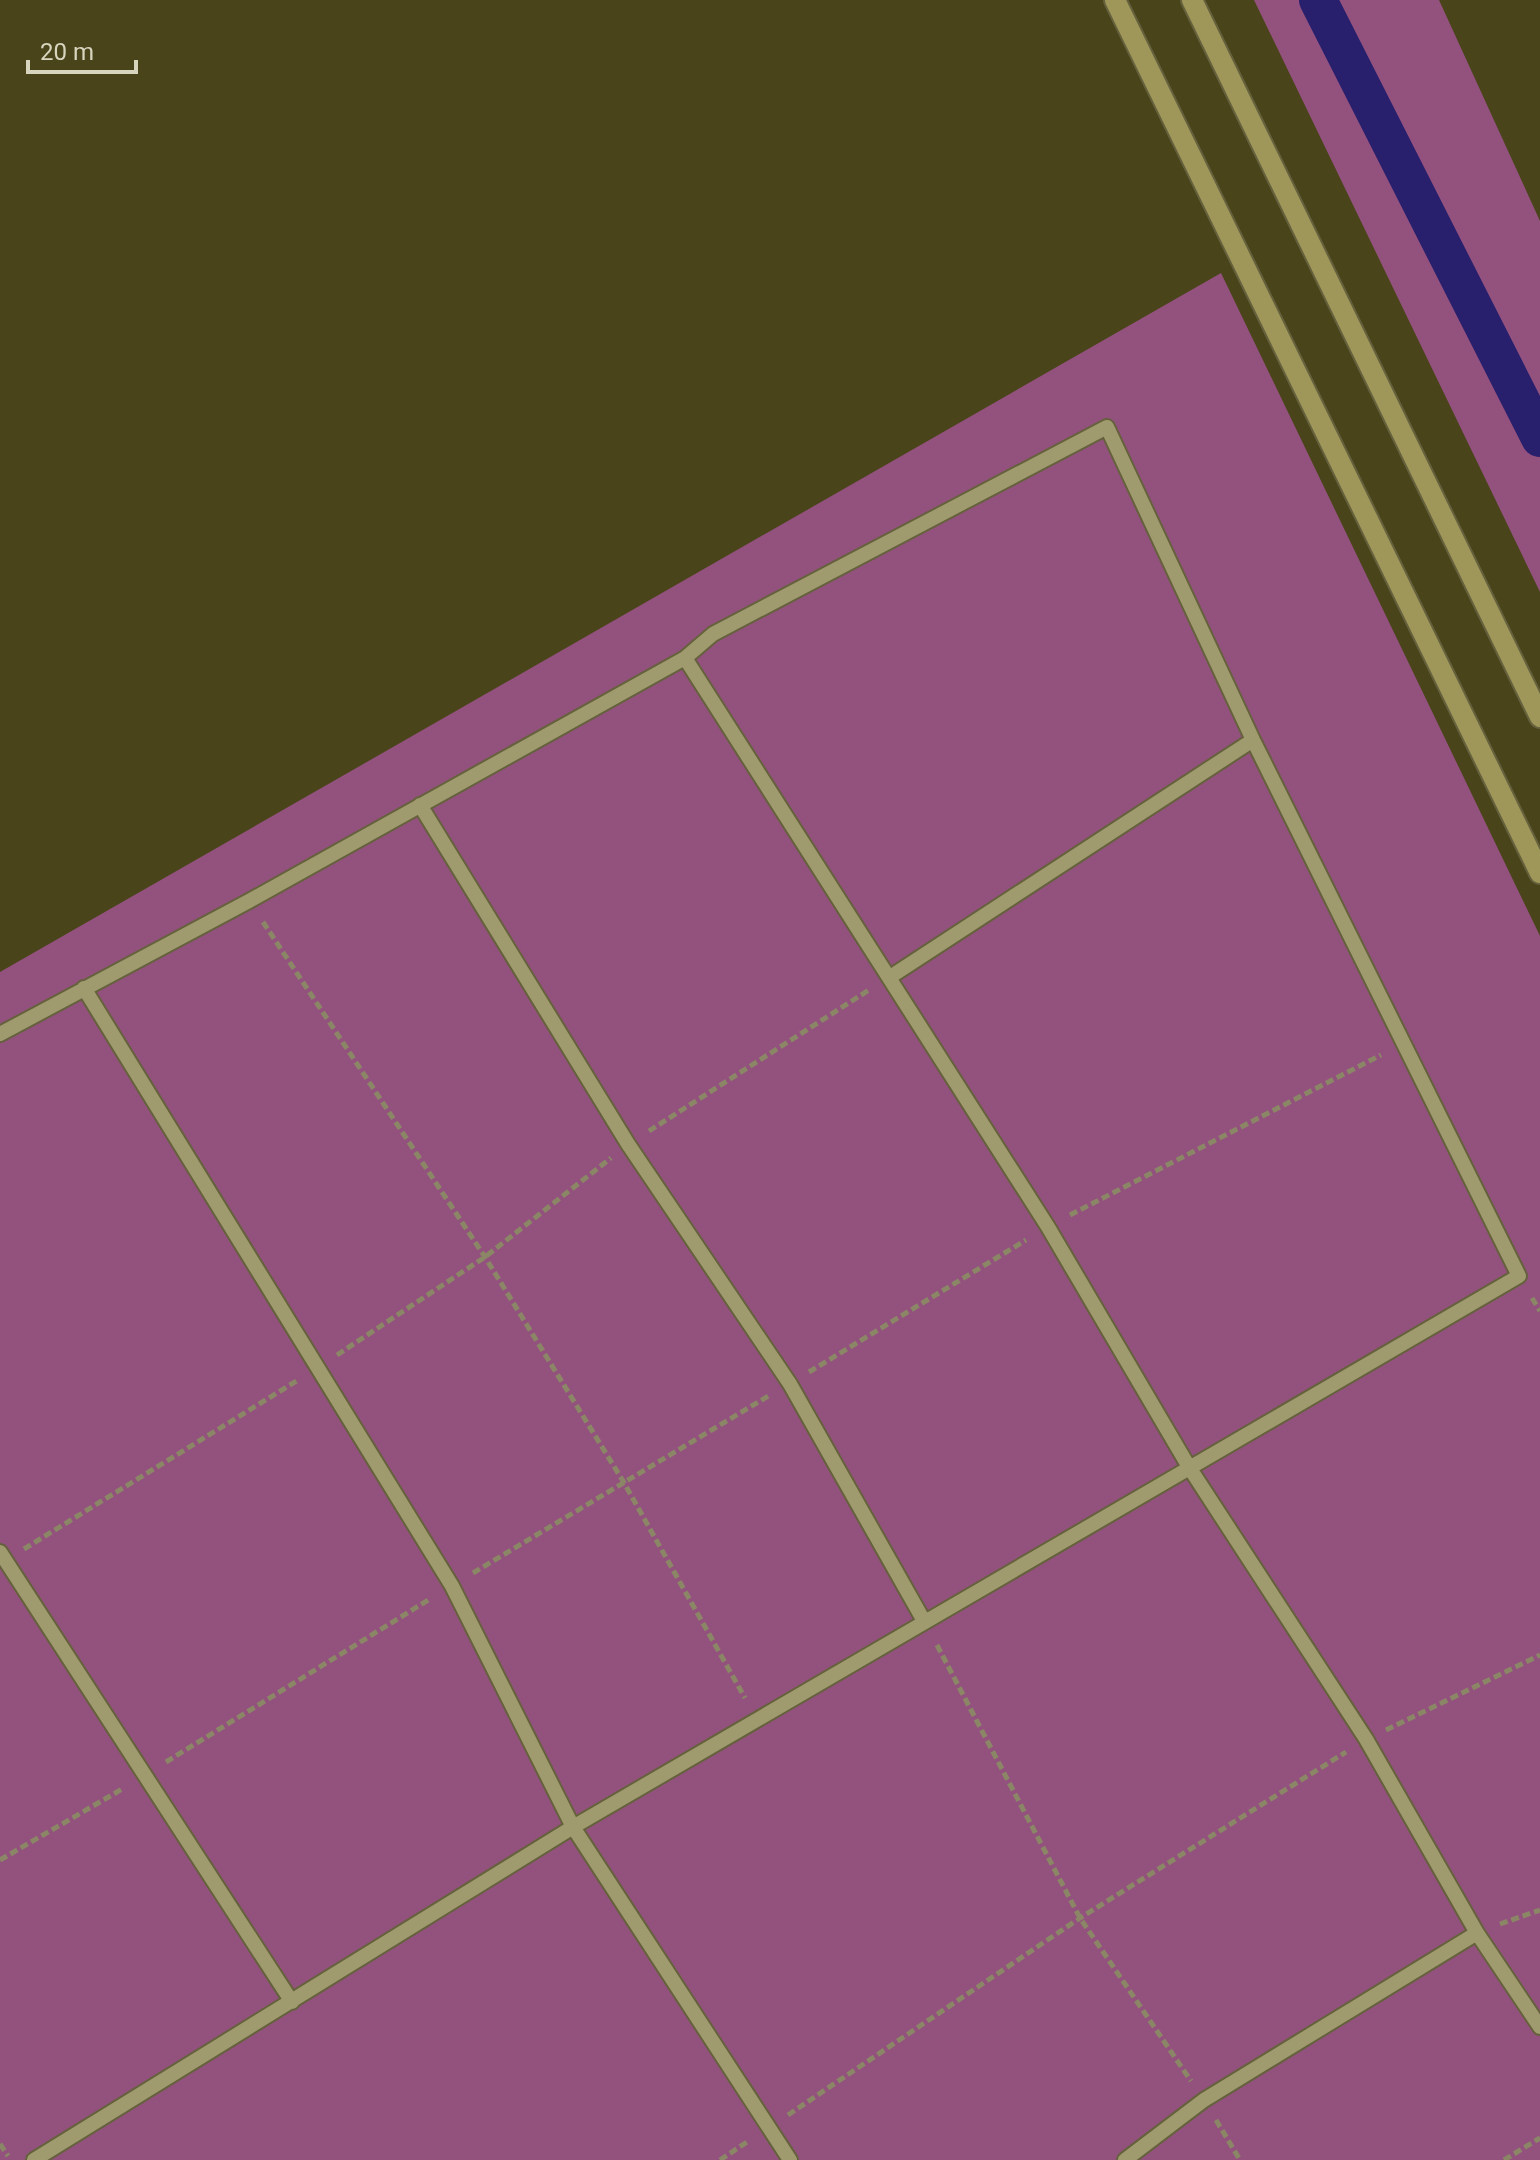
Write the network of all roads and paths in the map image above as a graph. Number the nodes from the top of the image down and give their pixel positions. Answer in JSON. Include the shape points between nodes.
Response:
{"nodes":[{"id":1,"x":1115,"y":0,"type":"edge"},
{"id":2,"x":1192,"y":0,"type":"edge"},
{"id":3,"x":685,"y":658,"type":"junction"},
{"id":4,"x":1540,"y":717,"type":"edge"},
{"id":5,"x":1253,"y":740,"type":"junction"},
{"id":6,"x":420,"y":805,"type":"junction"},
{"id":7,"x":1540,"y":873,"type":"edge"},
{"id":8,"x":249,"y":901,"type":"junction"},
{"id":9,"x":890,"y":977,"type":"junction"},
{"id":10,"x":84,"y":988,"type":"junction"},
{"id":11,"x":0,"y":1034,"type":"edge"},
{"id":12,"x":1402,"y":1045,"type":"junction"},
{"id":13,"x":628,"y":1144,"type":"junction"},
{"id":14,"x":1048,"y":1227,"type":"junction"},
{"id":15,"x":485,"y":1257,"type":"junction"},
{"id":16,"x":319,"y":1367,"type":"junction"},
{"id":17,"x":790,"y":1384,"type":"junction"},
{"id":18,"x":1189,"y":1467,"type":"junction"},
{"id":19,"x":623,"y":1481,"type":"junction"},
{"id":20,"x":3,"y":1556,"type":"edge"},
{"id":21,"x":452,"y":1586,"type":"junction"},
{"id":22,"x":924,"y":1621,"type":"junction"},
{"id":23,"x":1540,"y":1655,"type":"edge"},
{"id":24,"x":757,"y":1720,"type":"junction"},
{"id":25,"x":1366,"y":1739,"type":"junction"},
{"id":26,"x":147,"y":1774,"type":"junction"},
{"id":27,"x":573,"y":1827,"type":"junction"},
{"id":28,"x":0,"y":1860,"type":"edge"},
{"id":29,"x":1540,"y":1910,"type":"edge"},
{"id":30,"x":1080,"y":1918,"type":"junction"},
{"id":31,"x":1477,"y":1933,"type":"junction"},
{"id":32,"x":292,"y":2002,"type":"junction"},
{"id":33,"x":1540,"y":2027,"type":"edge"},
{"id":34,"x":1204,"y":2100,"type":"junction"},
{"id":35,"x":769,"y":2128,"type":"junction"},
{"id":36,"x":1540,"y":2138,"type":"edge"},
{"id":37,"x":0,"y":2144,"type":"edge"},
{"id":38,"x":11,"y":2160,"type":"edge"},
{"id":39,"x":34,"y":2160,"type":"edge"},
{"id":40,"x":720,"y":2160,"type":"edge"},
{"id":41,"x":790,"y":2160,"type":"edge"},
{"id":42,"x":1125,"y":2160,"type":"edge"},
{"id":43,"x":1240,"y":2160,"type":"edge"},
{"id":44,"x":1504,"y":2160,"type":"edge"}],
"edges":[{"from":1,"to":7,"type":"main road"},
{"from":2,"to":4,"type":"main road"},
{"from":3,"to":5,"type":"lane","via":[[713,634],[1107,427]]},
{"from":3,"to":6,"type":"lane"},
{"from":3,"to":9,"type":"lane"},
{"from":5,"to":9,"type":"lane"},
{"from":5,"to":12,"type":"lane"},
{"from":6,"to":8,"type":"lane"},
{"from":6,"to":13,"type":"lane"},
{"from":8,"to":10,"type":"lane"},
{"from":8,"to":15,"type":"path"},
{"from":9,"to":13,"type":"path"},
{"from":9,"to":14,"type":"lane"},
{"from":10,"to":11,"type":"lane"},
{"from":10,"to":16,"type":"lane"},
{"from":12,"to":14,"type":"path"},
{"from":12,"to":18,"type":"lane","via":[[1519,1276]]},
{"from":13,"to":15,"type":"path"},
{"from":13,"to":17,"type":"lane"},
{"from":14,"to":17,"type":"path"},
{"from":14,"to":18,"type":"lane"},
{"from":15,"to":16,"type":"path"},
{"from":15,"to":19,"type":"path"},
{"from":16,"to":20,"type":"path"},
{"from":16,"to":21,"type":"lane"},
{"from":17,"to":19,"type":"path"},
{"from":17,"to":22,"type":"lane"},
{"from":18,"to":22,"type":"lane"},
{"from":18,"to":25,"type":"lane"},
{"from":19,"to":21,"type":"path"},
{"from":19,"to":24,"type":"path"},
{"from":20,"to":26,"type":"lane"},
{"from":21,"to":26,"type":"path"},
{"from":21,"to":27,"type":"lane"},
{"from":22,"to":24,"type":"lane"},
{"from":22,"to":30,"type":"path"},
{"from":23,"to":25,"type":"path"},
{"from":24,"to":27,"type":"lane"},
{"from":25,"to":30,"type":"path"},
{"from":25,"to":31,"type":"lane"},
{"from":26,"to":28,"type":"path"},
{"from":26,"to":32,"type":"lane"},
{"from":27,"to":32,"type":"lane"},
{"from":27,"to":35,"type":"lane"},
{"from":29,"to":31,"type":"path"},
{"from":30,"to":34,"type":"path"},
{"from":30,"to":35,"type":"path"},
{"from":31,"to":33,"type":"lane"},
{"from":31,"to":34,"type":"lane"},
{"from":32,"to":39,"type":"lane"},
{"from":34,"to":42,"type":"lane"},
{"from":34,"to":43,"type":"path"},
{"from":35,"to":40,"type":"path"},
{"from":35,"to":41,"type":"lane"},
{"from":36,"to":44,"type":"path"},
{"from":37,"to":38,"type":"path"}]}
